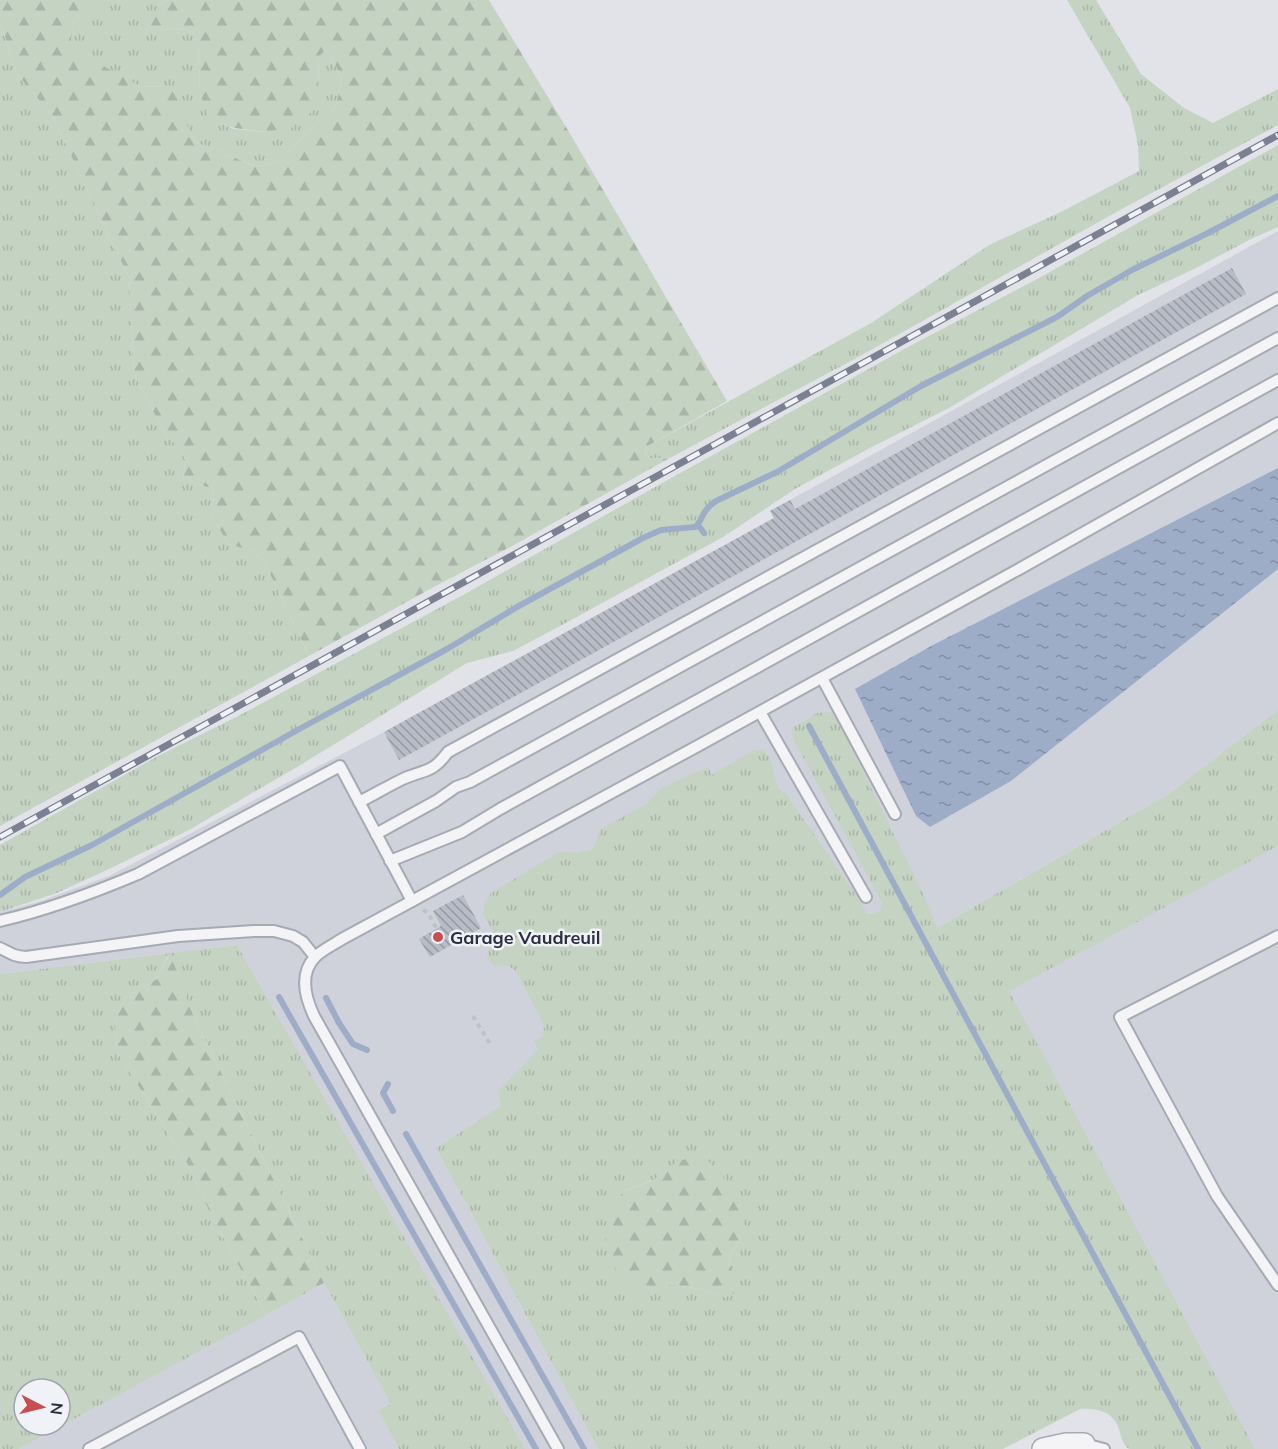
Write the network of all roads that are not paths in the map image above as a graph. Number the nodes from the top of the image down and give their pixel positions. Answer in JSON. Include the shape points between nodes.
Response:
{"nodes":[{"id":1,"x":1278,"y":298,"type":"edge"},
{"id":2,"x":1278,"y":338,"type":"edge"},
{"id":3,"x":1278,"y":380,"type":"edge"},
{"id":4,"x":1278,"y":423,"type":"edge"},
{"id":5,"x":822,"y":678,"type":"junction"},
{"id":6,"x":760,"y":712,"type":"junction"},
{"id":7,"x":359,"y":802,"type":"junction"},
{"id":8,"x":895,"y":814,"type":"dead end"},
{"id":9,"x":376,"y":834,"type":"junction"},
{"id":10,"x":390,"y":861,"type":"junction"},
{"id":11,"x":866,"y":897,"type":"dead end"},
{"id":12,"x":412,"y":901,"type":"junction"},
{"id":13,"x":0,"y":921,"type":"edge"},
{"id":14,"x":1278,"y":936,"type":"edge"},
{"id":15,"x":0,"y":948,"type":"edge"},
{"id":16,"x":315,"y":957,"type":"junction"},
{"id":17,"x":1278,"y":1285,"type":"edge"},
{"id":18,"x":1094,"y":1447,"type":"edge"},
{"id":19,"x":89,"y":1449,"type":"edge"},
{"id":20,"x":360,"y":1449,"type":"edge"},
{"id":21,"x":558,"y":1449,"type":"edge"},
{"id":22,"x":1043,"y":1449,"type":"edge"}],
"edges":[{"from":1,"to":7,"type":"lane","via":[[448,752],[426,772]]},
{"from":2,"to":9,"type":"lane"},
{"from":3,"to":10,"type":"lane","via":[[477,825]]},
{"from":4,"to":5,"type":"lane"},
{"from":5,"to":6,"type":"lane"},
{"from":5,"to":8,"type":"lane"},
{"from":6,"to":11,"type":"lane"},
{"from":6,"to":12,"type":"lane"},
{"from":7,"to":9,"type":"lane"},
{"from":7,"to":13,"type":"lane","via":[[340,766],[138,874]]},
{"from":9,"to":10,"type":"lane"},
{"from":10,"to":12,"type":"lane"},
{"from":12,"to":16,"type":"lane"},
{"from":14,"to":17,"type":"lane","via":[[1119,1017],[1216,1196]]},
{"from":15,"to":16,"type":"lane","via":[[26,957],[178,936],[274,931],[303,942]]},
{"from":16,"to":21,"type":"lane","via":[[305,979],[314,1016]]},
{"from":18,"to":22,"type":"street","via":[[1066,1444]]},
{"from":19,"to":20,"type":"lane","via":[[298,1337]]}]}
